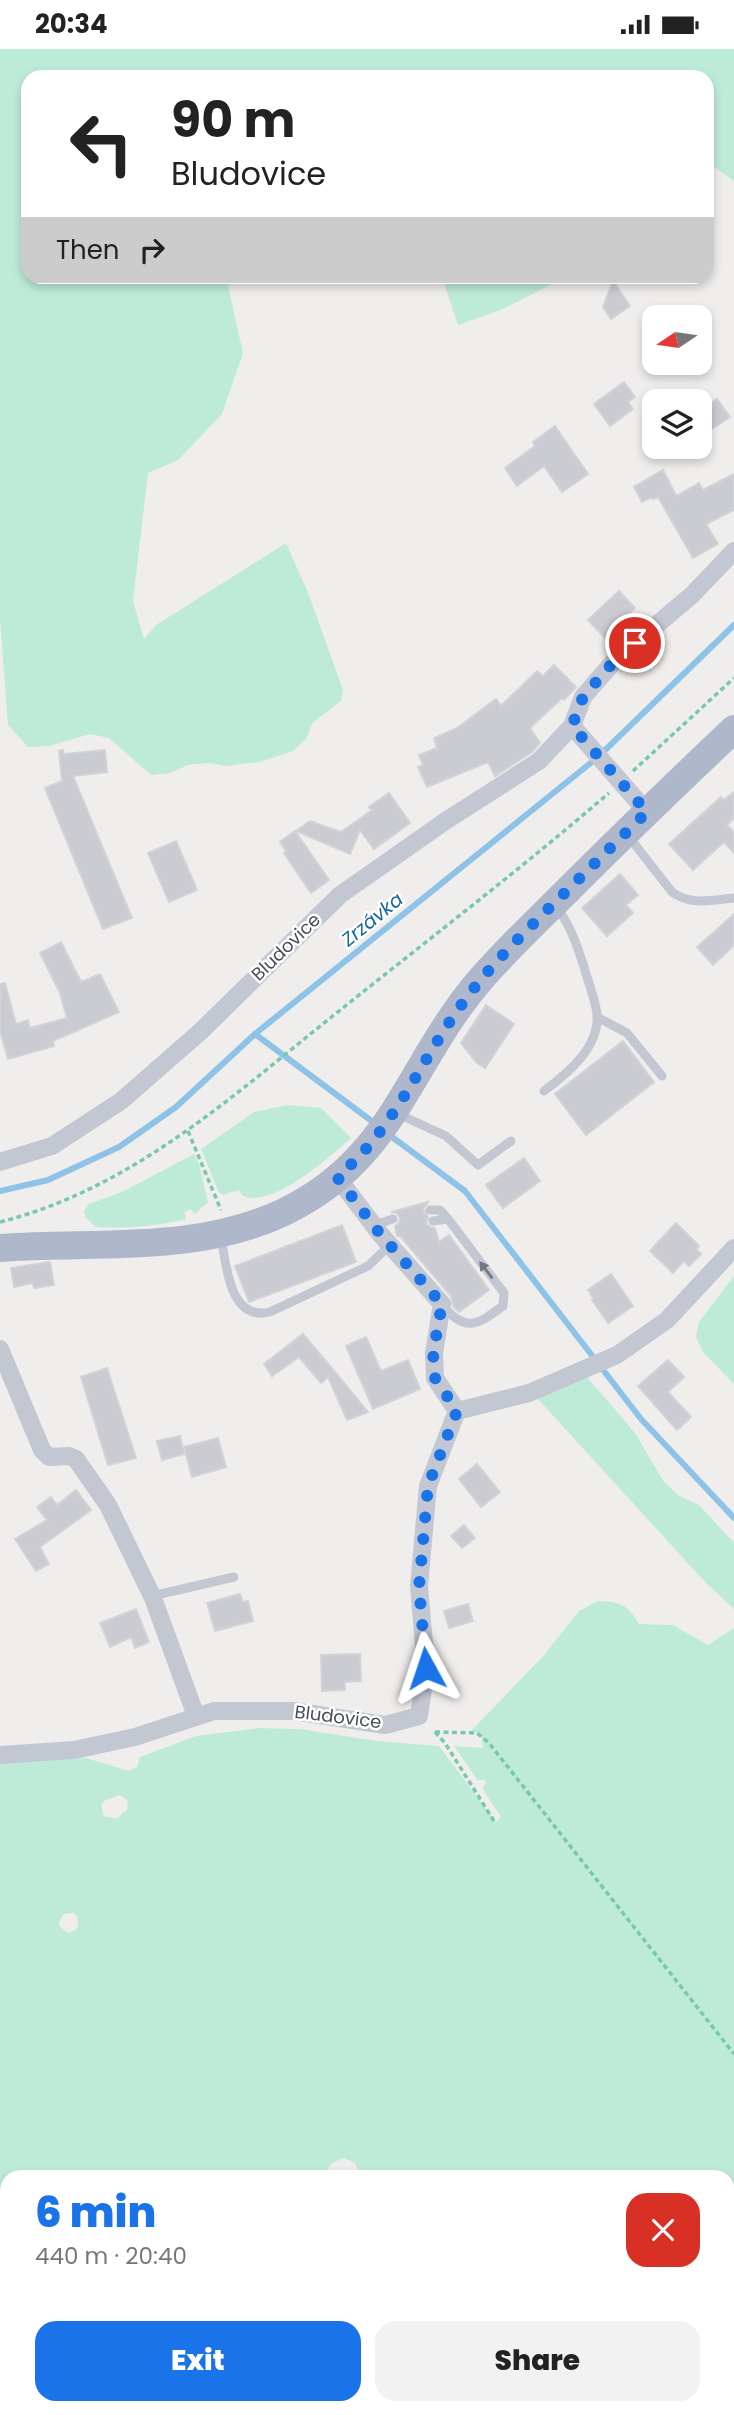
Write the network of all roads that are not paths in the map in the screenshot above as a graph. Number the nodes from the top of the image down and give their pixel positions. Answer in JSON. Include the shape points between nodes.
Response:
{"nodes":[{"id":1,"x":734,"y":551,"type":"edge"},
{"id":2,"x":577,"y":732,"type":"junction"},
{"id":3,"x":732,"y":734,"type":"edge"},
{"id":4,"x":647,"y":812,"type":"junction"},
{"id":5,"x":626,"y":833,"type":"junction"},
{"id":6,"x":734,"y":898,"type":"edge"},
{"id":7,"x":554,"y":904,"type":"junction"},
{"id":8,"x":597,"y":1017,"type":"junction"},
{"id":9,"x":662,"y":1076,"type":"dead end"},
{"id":10,"x":544,"y":1091,"type":"dead end"},
{"id":11,"x":388,"y":1123,"type":"junction"},
{"id":12,"x":511,"y":1141,"type":"dead end"},
{"id":13,"x":0,"y":1162,"type":"edge"},
{"id":14,"x":337,"y":1177,"type":"junction"},
{"id":15,"x":430,"y":1210,"type":"dead end"},
{"id":16,"x":393,"y":1219,"type":"dead end"},
{"id":17,"x":449,"y":1219,"type":"junction"},
{"id":18,"x":433,"y":1221,"type":"dead end"},
{"id":19,"x":221,"y":1233,"type":"junction"},
{"id":20,"x":384,"y":1234,"type":"junction"},
{"id":21,"x":0,"y":1248,"type":"edge"},
{"id":22,"x":734,"y":1248,"type":"edge"},
{"id":23,"x":442,"y":1304,"type":"junction"},
{"id":24,"x":0,"y":1349,"type":"edge"},
{"id":25,"x":457,"y":1411,"type":"junction"},
{"id":26,"x":234,"y":1577,"type":"dead end"},
{"id":27,"x":152,"y":1595,"type":"junction"},
{"id":28,"x":196,"y":1716,"type":"junction"},
{"id":29,"x":0,"y":1755,"type":"edge"}],
"edges":[{"from":1,"to":2,"type":"street","name":"Bludovice","via":[[692,595],[616,659],[583,697]]},
{"from":2,"to":4,"type":"street"},
{"from":2,"to":13,"type":"street","name":"Bludovice","via":[[340,895],[200,1033],[121,1101],[52,1146]]},
{"from":3,"to":4,"type":"main road"},
{"from":4,"to":5,"type":"main road"},
{"from":5,"to":6,"type":"lane","via":[[681,898]]},
{"from":5,"to":7,"type":"main road"},
{"from":7,"to":8,"type":"lane","via":[[576,942]]},
{"from":7,"to":11,"type":"main road","via":[[467,996]]},
{"from":8,"to":9,"type":"lane","via":[[627,1033]]},
{"from":8,"to":10,"type":"lane","via":[[595,1032],[577,1062]]},
{"from":11,"to":12,"type":"lane","via":[[446,1136],[478,1165]]},
{"from":11,"to":14,"type":"main road","via":[[362,1156]]},
{"from":14,"to":19,"type":"main road","via":[[281,1213]]},
{"from":14,"to":20,"type":"street"},
{"from":15,"to":17,"type":"lane","via":[[440,1210]]},
{"from":16,"to":20,"type":"lane"},
{"from":17,"to":18,"type":"lane"},
{"from":23,"to":17,"type":"lane","one_way":true,"via":[[464,1324],[480,1323],[503,1307],[504,1293]]},
{"from":19,"to":20,"type":"lane","via":[[238,1301],[257,1314],[368,1266]]},
{"from":19,"to":21,"type":"main road","via":[[142,1243]]},
{"from":20,"to":23,"type":"street"},
{"from":22,"to":25,"type":"street","via":[[667,1320],[617,1355],[529,1393]]},
{"from":23,"to":25,"type":"street","via":[[433,1353],[435,1378]]},
{"from":24,"to":27,"type":"street","via":[[42,1450],[49,1457],[69,1456],[79,1462],[108,1505]]},
{"from":25,"to":28,"type":"street","name":"Bludovice","via":[[428,1486],[419,1586],[426,1668],[419,1716],[385,1725],[293,1711],[215,1710]]},
{"from":26,"to":27,"type":"lane"},
{"from":27,"to":28,"type":"street"},
{"from":28,"to":29,"type":"street","name":"Bludovice","via":[[135,1737],[74,1750]]}]}
